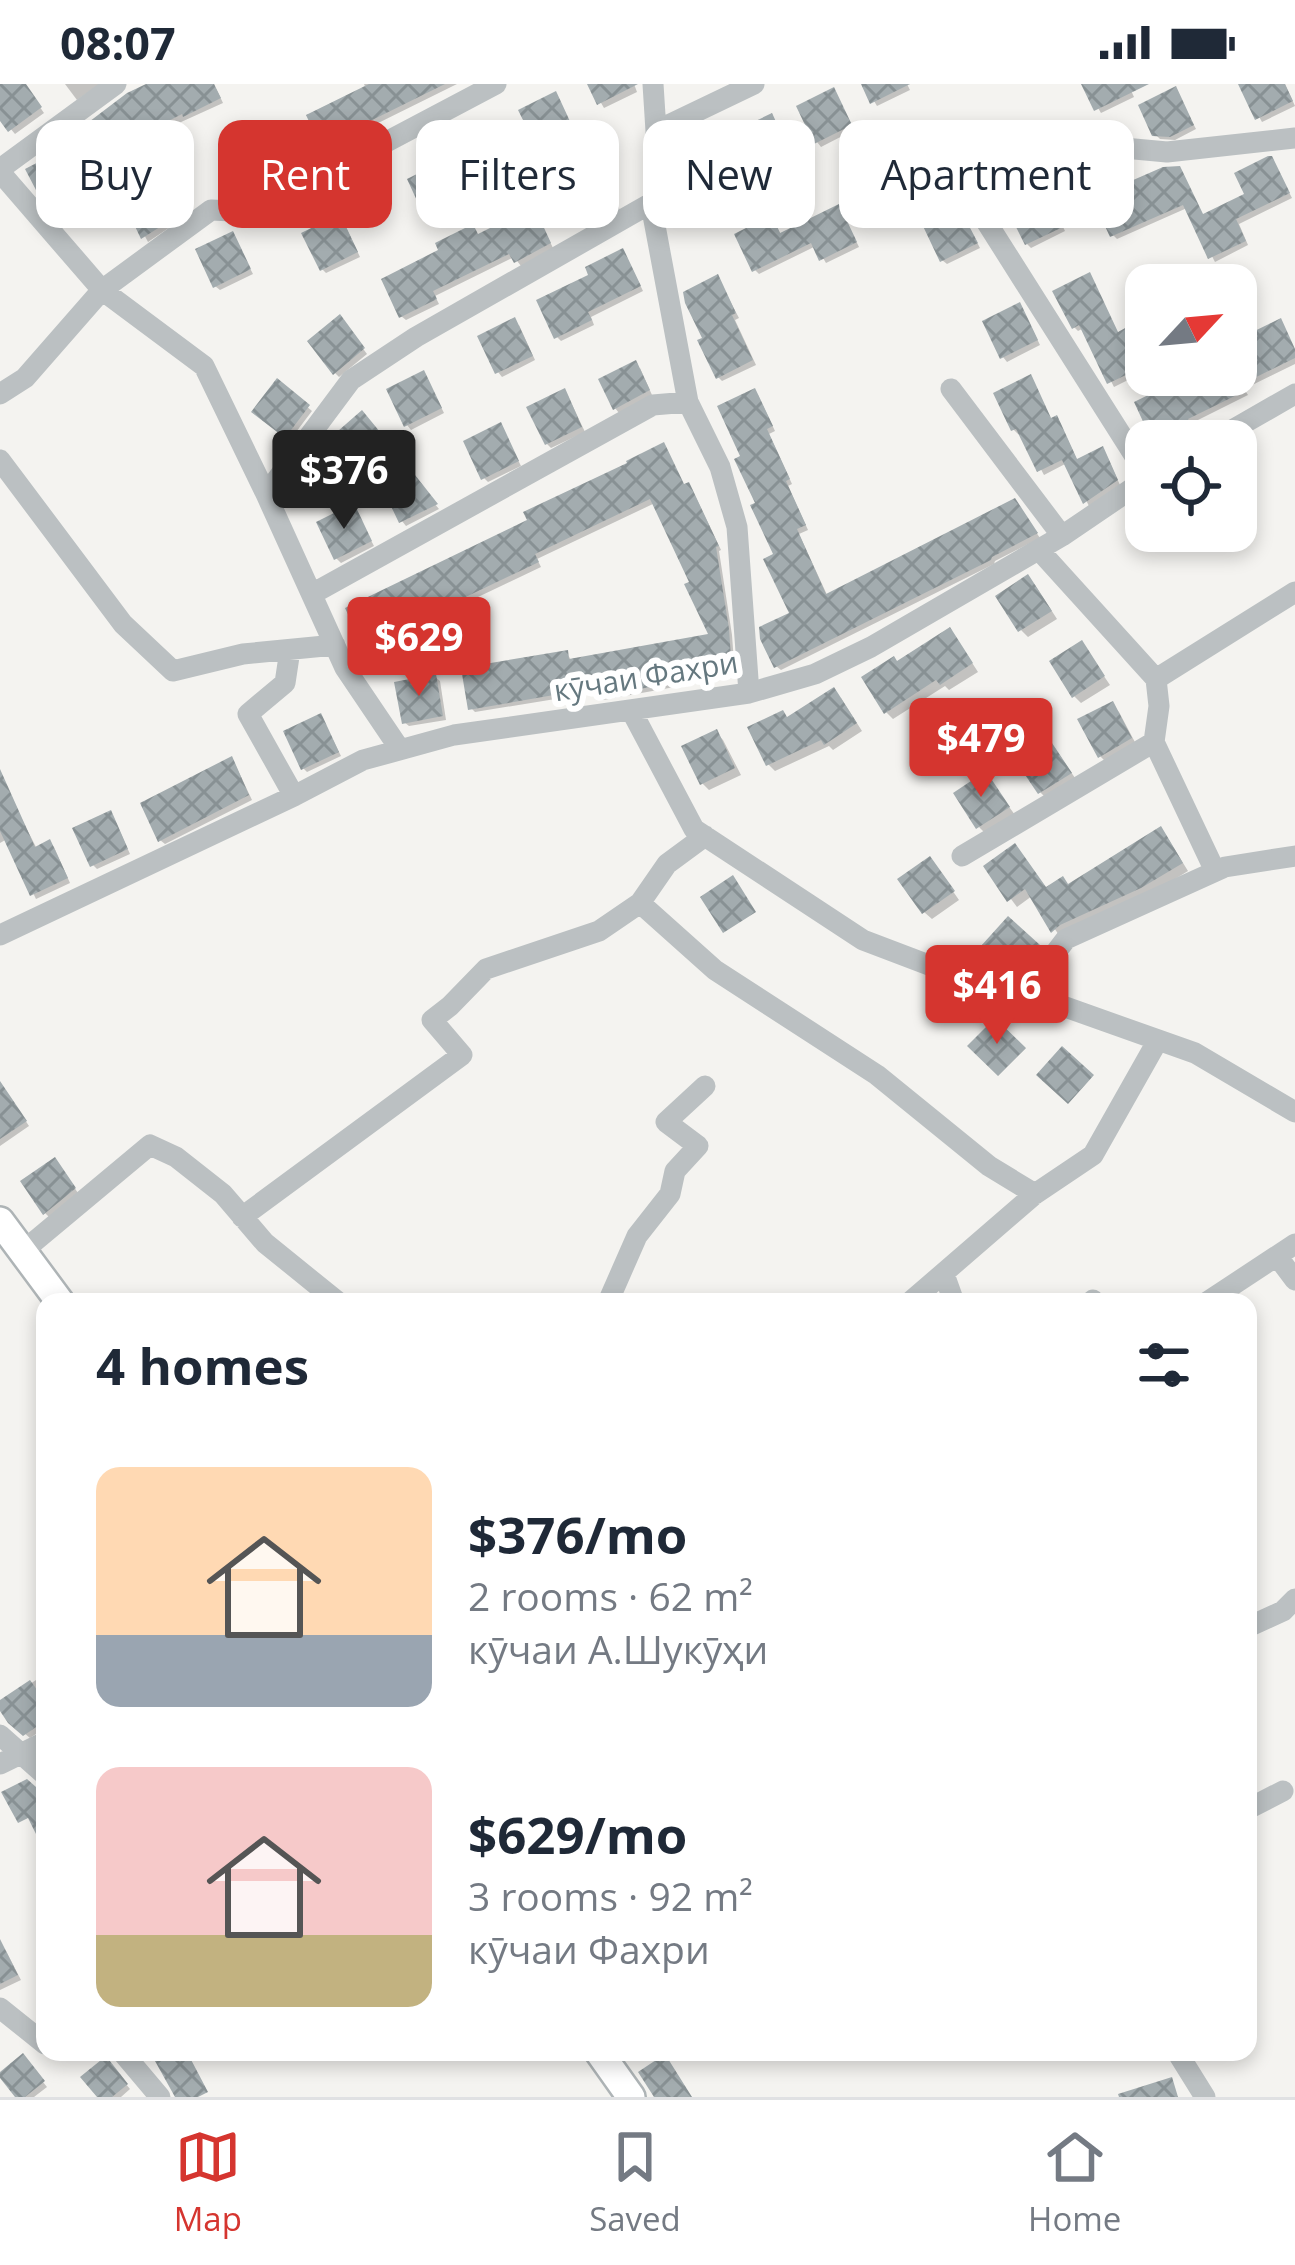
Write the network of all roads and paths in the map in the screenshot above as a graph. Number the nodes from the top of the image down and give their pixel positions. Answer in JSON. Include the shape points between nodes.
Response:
{"nodes":[{"id":1,"x":116,"y":84,"type":"edge"},
{"id":2,"x":496,"y":84,"type":"edge"},
{"id":3,"x":653,"y":84,"type":"edge"},
{"id":4,"x":754,"y":84,"type":"edge"},
{"id":5,"x":655,"y":120,"type":"edge"},
{"id":6,"x":679,"y":120,"type":"edge"},
{"id":7,"x":1295,"y":138,"type":"edge"},
{"id":8,"x":0,"y":171,"type":"edge"},
{"id":9,"x":643,"y":208,"type":"edge"},
{"id":10,"x":655,"y":228,"type":"edge"},
{"id":11,"x":102,"y":290,"type":"junction"},
{"id":12,"x":951,"y":389,"type":"dead end"},
{"id":13,"x":0,"y":394,"type":"edge"},
{"id":14,"x":1295,"y":394,"type":"edge"},
{"id":15,"x":688,"y":402,"type":"junction"},
{"id":16,"x":1250,"y":420,"type":"edge"},
{"id":17,"x":1125,"y":444,"type":"edge"},
{"id":18,"x":0,"y":460,"type":"edge"},
{"id":19,"x":1125,"y":492,"type":"edge"},
{"id":20,"x":266,"y":494,"type":"junction"},
{"id":21,"x":1062,"y":536,"type":"junction"},
{"id":22,"x":1039,"y":550,"type":"junction"},
{"id":23,"x":1295,"y":592,"type":"edge"},
{"id":24,"x":312,"y":594,"type":"junction"},
{"id":25,"x":335,"y":645,"type":"junction"},
{"id":26,"x":290,"y":650,"type":"junction"},
{"id":27,"x":1156,"y":679,"type":"junction"},
{"id":28,"x":749,"y":693,"type":"junction"},
{"id":29,"x":631,"y":710,"type":"junction"},
{"id":30,"x":1154,"y":742,"type":"junction"},
{"id":31,"x":399,"y":748,"type":"junction"},
{"id":32,"x":294,"y":796,"type":"junction"},
{"id":33,"x":705,"y":836,"type":"junction"},
{"id":34,"x":962,"y":856,"type":"dead end"},
{"id":35,"x":1295,"y":856,"type":"edge"},
{"id":36,"x":1215,"y":872,"type":"junction"},
{"id":37,"x":640,"y":903,"type":"junction"},
{"id":38,"x":3,"y":928,"type":"edge"},
{"id":39,"x":1024,"y":994,"type":"junction"},
{"id":40,"x":1158,"y":1040,"type":"junction"},
{"id":41,"x":705,"y":1086,"type":"dead end"},
{"id":42,"x":1295,"y":1112,"type":"edge"},
{"id":43,"x":1036,"y":1194,"type":"junction"},
{"id":44,"x":242,"y":1216,"type":"junction"},
{"id":45,"x":0,"y":1221,"type":"edge"},
{"id":46,"x":1286,"y":1250,"type":"edge"},
{"id":47,"x":23,"y":1252,"type":"junction"},
{"id":48,"x":944,"y":1274,"type":"junction"},
{"id":49,"x":1295,"y":1280,"type":"edge"},
{"id":50,"x":53,"y":1293,"type":"edge"},
{"id":51,"x":327,"y":1293,"type":"edge"},
{"id":52,"x":612,"y":1293,"type":"edge"},
{"id":53,"x":921,"y":1293,"type":"edge"},
{"id":54,"x":951,"y":1293,"type":"edge"},
{"id":55,"x":1221,"y":1293,"type":"edge"},
{"id":56,"x":1295,"y":1598,"type":"edge"},
{"id":57,"x":1257,"y":1622,"type":"edge"},
{"id":58,"x":0,"y":1735,"type":"edge"},
{"id":59,"x":36,"y":1747,"type":"edge"},
{"id":60,"x":23,"y":1754,"type":"junction"},
{"id":61,"x":0,"y":1764,"type":"edge"},
{"id":62,"x":36,"y":1766,"type":"edge"},
{"id":63,"x":1283,"y":1791,"type":"dead end"},
{"id":64,"x":1257,"y":1804,"type":"edge"},
{"id":65,"x":0,"y":2008,"type":"edge"},
{"id":66,"x":36,"y":2037,"type":"edge"},
{"id":67,"x":130,"y":2061,"type":"edge"},
{"id":68,"x":605,"y":2061,"type":"edge"},
{"id":69,"x":1183,"y":2061,"type":"edge"},
{"id":70,"x":160,"y":2097,"type":"edge"},
{"id":71,"x":631,"y":2097,"type":"edge"},
{"id":72,"x":1205,"y":2097,"type":"edge"}],
"edges":[{"from":1,"to":8,"type":"street"},
{"from":2,"to":11,"type":"street","via":[[254,212],[211,209]]},
{"from":3,"to":5,"type":"street"},
{"from":4,"to":6,"type":"street"},
{"from":7,"to":17,"type":"street","via":[[1167,152],[1048,141],[939,147]]},
{"from":8,"to":11,"type":"street"},
{"from":9,"to":20,"type":"street","via":[[351,380]]},
{"from":10,"to":15,"type":"street"},
{"from":11,"to":13,"type":"street","via":[[25,378]]},
{"from":11,"to":20,"type":"street","via":[[204,366]]},
{"from":12,"to":21,"type":"street"},
{"from":14,"to":16,"type":"street"},
{"from":15,"to":24,"type":"street","via":[[653,405]]},
{"from":15,"to":28,"type":"street","via":[[720,467],[736,527]]},
{"from":18,"to":26,"type":"street","via":[[123,624],[173,671]]},
{"from":19,"to":21,"type":"street","name":"кӯчаи Фахри"},
{"from":20,"to":24,"type":"street"},
{"from":21,"to":22,"type":"street","name":"кӯчаи Фахри"},
{"from":22,"to":27,"type":"street"},
{"from":22,"to":28,"type":"street","name":"кӯчаи Фахри","via":[[871,647]]},
{"from":23,"to":27,"type":"street"},
{"from":24,"to":25,"type":"street"},
{"from":25,"to":26,"type":"street"},
{"from":25,"to":31,"type":"street"},
{"from":26,"to":32,"type":"street","via":[[285,683],[248,714]]},
{"from":27,"to":30,"type":"street"},
{"from":28,"to":29,"type":"street","name":"кӯчаи Фахри"},
{"from":29,"to":31,"type":"street","name":"кӯчаи Фахри"},
{"from":29,"to":33,"type":"street"},
{"from":30,"to":34,"type":"street"},
{"from":30,"to":36,"type":"street"},
{"from":31,"to":32,"type":"street","name":"кӯчаи Фахри"},
{"from":32,"to":38,"type":"street","name":"кӯчаи Фахри"},
{"from":33,"to":37,"type":"street","via":[[667,864]]},
{"from":33,"to":39,"type":"street","via":[[863,940]]},
{"from":35,"to":36,"type":"street"},
{"from":36,"to":39,"type":"street","via":[[1066,939]]},
{"from":37,"to":43,"type":"street","via":[[716,970],[877,1075],[988,1166]]},
{"from":37,"to":44,"type":"street","via":[[599,931],[486,969],[432,1020],[462,1055]]},
{"from":39,"to":40,"type":"street"},
{"from":40,"to":42,"type":"street"},
{"from":40,"to":43,"type":"street","via":[[1094,1155]]},
{"from":41,"to":52,"type":"street","via":[[666,1122],[698,1146],[675,1171],[670,1194],[637,1236]]},
{"from":43,"to":48,"type":"street"},
{"from":44,"to":47,"type":"street","via":[[176,1157],[150,1145]]},
{"from":44,"to":51,"type":"street"},
{"from":45,"to":47,"type":"main road"},
{"from":46,"to":49,"type":"street"},
{"from":46,"to":55,"type":"street"},
{"from":47,"to":50,"type":"main road"},
{"from":48,"to":53,"type":"street"},
{"from":48,"to":54,"type":"street"},
{"from":56,"to":57,"type":"street"},
{"from":58,"to":60,"type":"street"},
{"from":59,"to":60,"type":"street"},
{"from":60,"to":61,"type":"street"},
{"from":60,"to":62,"type":"street"},
{"from":63,"to":64,"type":"street"},
{"from":65,"to":66,"type":"street"},
{"from":67,"to":70,"type":"street"},
{"from":68,"to":71,"type":"main road"},
{"from":69,"to":72,"type":"street"}]}
